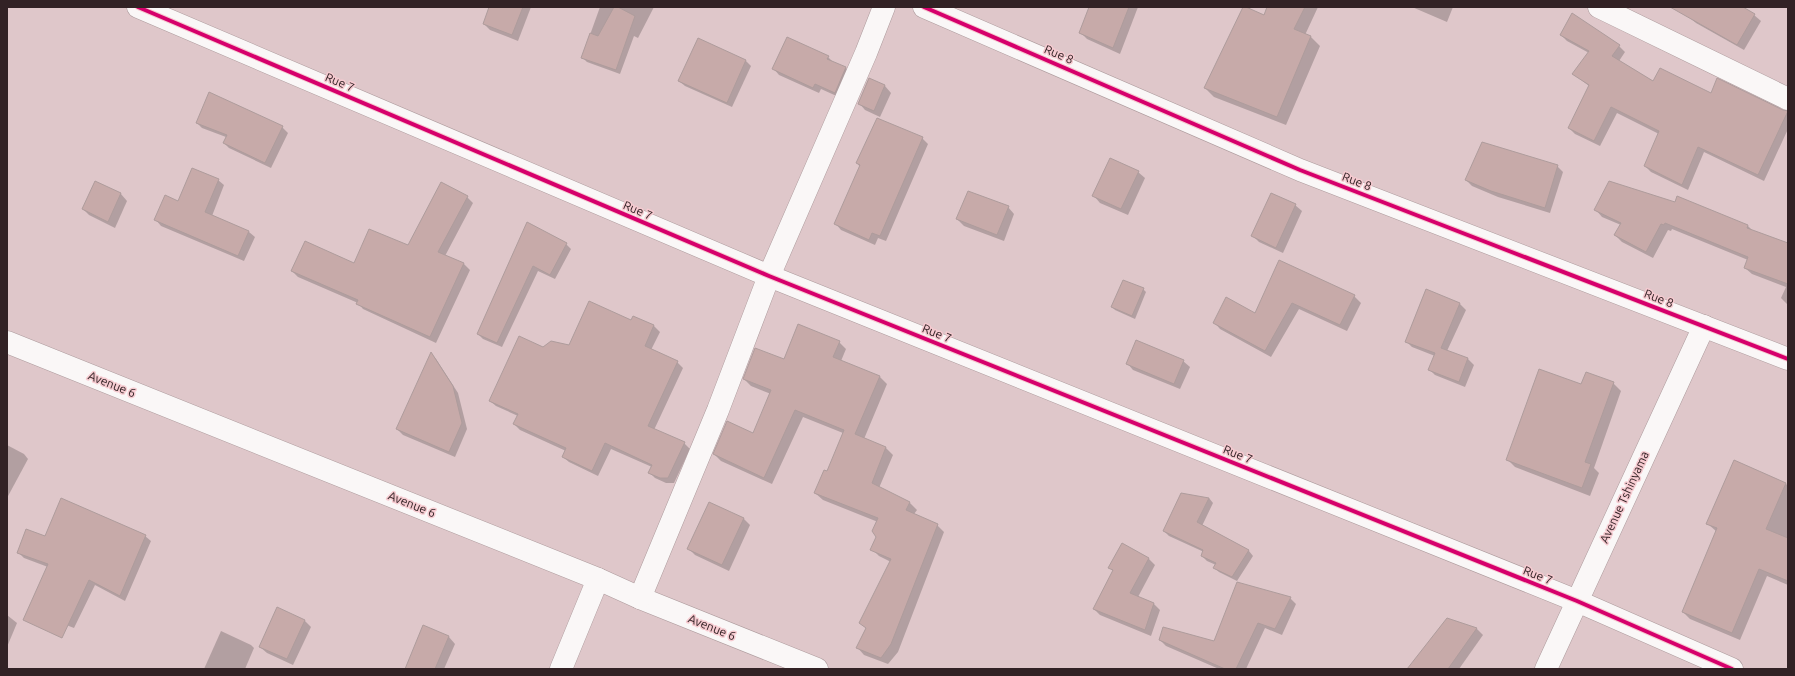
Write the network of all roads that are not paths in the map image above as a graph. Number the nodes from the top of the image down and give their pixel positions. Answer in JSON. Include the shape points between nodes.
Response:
{"nodes":[{"id":1,"x":138,"y":7,"type":"edge"},
{"id":2,"x":884,"y":7,"type":"edge"},
{"id":3,"x":924,"y":7,"type":"edge"},
{"id":4,"x":1599,"y":7,"type":"edge"},
{"id":5,"x":1788,"y":98,"type":"edge"},
{"id":6,"x":769,"y":276,"type":"junction"},
{"id":7,"x":1704,"y":326,"type":"junction"},
{"id":8,"x":7,"y":342,"type":"edge"},
{"id":9,"x":1788,"y":359,"type":"edge"},
{"id":10,"x":598,"y":579,"type":"junction"},
{"id":11,"x":640,"y":598,"type":"junction"},
{"id":12,"x":1577,"y":601,"type":"junction"},
{"id":13,"x":561,"y":669,"type":"edge"},
{"id":14,"x":817,"y":669,"type":"edge"},
{"id":15,"x":1546,"y":669,"type":"edge"},
{"id":16,"x":1732,"y":669,"type":"edge"}],
"edges":[{"from":1,"to":6,"type":"street","name":"Rue 7"},
{"from":2,"to":6,"type":"street"},
{"from":3,"to":7,"type":"street","name":"Rue 8","via":[[1300,170]]},
{"from":4,"to":5,"type":"street"},
{"from":6,"to":11,"type":"street","via":[[718,410]]},
{"from":6,"to":12,"type":"street","name":"Rue 7"},
{"from":7,"to":9,"type":"street","name":"Rue 8"},
{"from":7,"to":12,"type":"street","name":"Avenue Tshinyama"},
{"from":8,"to":10,"type":"street","name":"Avenue 6"},
{"from":10,"to":11,"type":"street","name":"Avenue 6"},
{"from":10,"to":13,"type":"street"},
{"from":11,"to":14,"type":"street","name":"Avenue 6"},
{"from":12,"to":15,"type":"street","name":"Avenue Tshinyama"},
{"from":12,"to":16,"type":"street","name":"Rue 7"}]}
